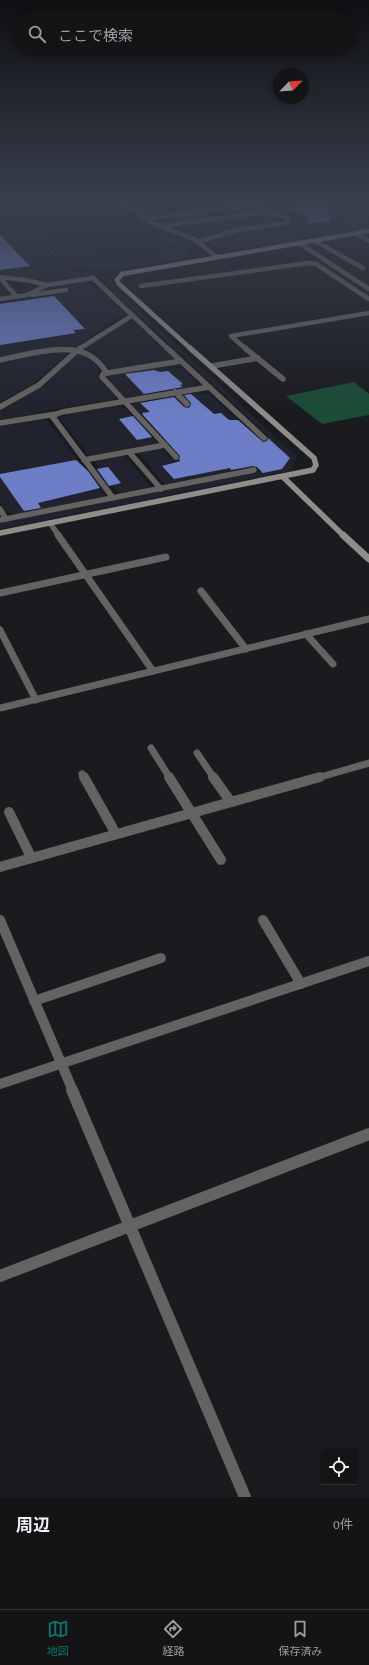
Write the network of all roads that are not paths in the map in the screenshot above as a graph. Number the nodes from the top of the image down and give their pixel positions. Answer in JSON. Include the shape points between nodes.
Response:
{"nodes":[{"id":1,"x":122,"y":274,"type":"edge"},
{"id":2,"x":229,"y":274,"type":"edge"},
{"id":3,"x":331,"y":274,"type":"edge"},
{"id":4,"x":346,"y":274,"type":"edge"},
{"id":5,"x":0,"y":278,"type":"edge"},
{"id":6,"x":47,"y":285,"type":"junction"},
{"id":7,"x":141,"y":286,"type":"dead end"},
{"id":8,"x":369,"y":289,"type":"edge"},
{"id":9,"x":66,"y":290,"type":"dead end"},
{"id":10,"x":27,"y":295,"type":"junction"},
{"id":11,"x":17,"y":297,"type":"junction"},
{"id":12,"x":0,"y":299,"type":"edge"},
{"id":13,"x":369,"y":299,"type":"edge"},
{"id":14,"x":369,"y":313,"type":"edge"},
{"id":15,"x":133,"y":315,"type":"junction"},
{"id":16,"x":75,"y":351,"type":"junction"},
{"id":17,"x":258,"y":358,"type":"junction"},
{"id":18,"x":0,"y":360,"type":"edge"},
{"id":19,"x":181,"y":361,"type":"junction"},
{"id":20,"x":186,"y":365,"type":"junction"},
{"id":21,"x":212,"y":366,"type":"junction"},
{"id":22,"x":164,"y":369,"type":"dead end"},
{"id":23,"x":107,"y":373,"type":"junction"},
{"id":24,"x":283,"y":379,"type":"dead end"},
{"id":25,"x":209,"y":387,"type":"junction"},
{"id":26,"x":176,"y":392,"type":"junction"},
{"id":27,"x":124,"y":401,"type":"junction"},
{"id":28,"x":187,"y":404,"type":"dead end"},
{"id":29,"x":0,"y":407,"type":"edge"},
{"id":30,"x":56,"y":413,"type":"junction"},
{"id":31,"x":0,"y":423,"type":"edge"},
{"id":32,"x":264,"y":438,"type":"dead end"},
{"id":33,"x":165,"y":445,"type":"junction"},
{"id":34,"x":129,"y":452,"type":"junction"},
{"id":35,"x":176,"y":457,"type":"dead end"},
{"id":36,"x":84,"y":460,"type":"junction"},
{"id":37,"x":254,"y":470,"type":"dead end"},
{"id":38,"x":283,"y":477,"type":"junction"},
{"id":39,"x":161,"y":488,"type":"junction"},
{"id":40,"x":113,"y":498,"type":"junction"},
{"id":41,"x":0,"y":509,"type":"edge"},
{"id":42,"x":3,"y":519,"type":"edge"},
{"id":43,"x":50,"y":523,"type":"junction"},
{"id":44,"x":0,"y":533,"type":"edge"},
{"id":45,"x":166,"y":557,"type":"dead end"},
{"id":46,"x":369,"y":559,"type":"edge"},
{"id":47,"x":86,"y":574,"type":"junction"},
{"id":48,"x":201,"y":591,"type":"dead end"},
{"id":49,"x":0,"y":593,"type":"edge"},
{"id":50,"x":369,"y":619,"type":"edge"},
{"id":51,"x":0,"y":630,"type":"edge"},
{"id":52,"x":306,"y":634,"type":"junction"},
{"id":53,"x":246,"y":649,"type":"junction"},
{"id":54,"x":333,"y":664,"type":"dead end"},
{"id":55,"x":153,"y":671,"type":"junction"},
{"id":56,"x":36,"y":700,"type":"junction"},
{"id":57,"x":0,"y":708,"type":"edge"},
{"id":58,"x":151,"y":748,"type":"dead end"},
{"id":59,"x":197,"y":753,"type":"dead end"},
{"id":60,"x":369,"y":763,"type":"edge"},
{"id":61,"x":82,"y":774,"type":"dead end"},
{"id":62,"x":231,"y":802,"type":"junction"},
{"id":63,"x":10,"y":812,"type":"dead end"},
{"id":64,"x":192,"y":812,"type":"junction"},
{"id":65,"x":116,"y":834,"type":"junction"},
{"id":66,"x":31,"y":857,"type":"junction"},
{"id":67,"x":221,"y":860,"type":"dead end"},
{"id":68,"x":0,"y":867,"type":"edge"},
{"id":69,"x":0,"y":920,"type":"edge"},
{"id":70,"x":263,"y":920,"type":"dead end"},
{"id":71,"x":161,"y":958,"type":"dead end"},
{"id":72,"x":369,"y":961,"type":"edge"},
{"id":73,"x":301,"y":984,"type":"junction"},
{"id":74,"x":34,"y":1001,"type":"junction"},
{"id":75,"x":61,"y":1064,"type":"junction"},
{"id":76,"x":0,"y":1084,"type":"edge"},
{"id":77,"x":369,"y":1134,"type":"edge"},
{"id":78,"x":129,"y":1227,"type":"junction"},
{"id":79,"x":0,"y":1276,"type":"edge"},
{"id":80,"x":245,"y":1497,"type":"edge"}],
"edges":[{"from":1,"to":21,"type":"street","via":[[117,280],[119,284]]},
{"from":2,"to":7,"type":"street"},
{"from":3,"to":13,"type":"street"},
{"from":4,"to":8,"type":"street"},
{"from":5,"to":6,"type":"street"},
{"from":5,"to":11,"type":"street"},
{"from":6,"to":10,"type":"street"},
{"from":6,"to":15,"type":"street","via":[[93,278]]},
{"from":9,"to":10,"type":"street"},
{"from":10,"to":11,"type":"street"},
{"from":11,"to":12,"type":"street"},
{"from":14,"to":17,"type":"street","via":[[231,336]]},
{"from":15,"to":16,"type":"street"},
{"from":15,"to":19,"type":"street"},
{"from":16,"to":18,"type":"street","via":[[58,351]]},
{"from":16,"to":23,"type":"street","via":[[91,355]]},
{"from":16,"to":29,"type":"street","via":[[39,385]]},
{"from":17,"to":21,"type":"street"},
{"from":17,"to":24,"type":"street"},
{"from":19,"to":20,"type":"street"},
{"from":19,"to":23,"type":"street"},
{"from":20,"to":22,"type":"street"},
{"from":20,"to":25,"type":"street"},
{"from":21,"to":38,"type":"street","via":[[314,458],[314,470]]},
{"from":23,"to":27,"type":"street","via":[[102,377]]},
{"from":25,"to":26,"type":"street"},
{"from":25,"to":32,"type":"street"},
{"from":26,"to":27,"type":"street"},
{"from":26,"to":28,"type":"street"},
{"from":27,"to":30,"type":"street"},
{"from":27,"to":33,"type":"street"},
{"from":30,"to":31,"type":"street"},
{"from":30,"to":36,"type":"street","via":[[52,416],[53,419]]},
{"from":33,"to":34,"type":"street"},
{"from":33,"to":35,"type":"street"},
{"from":34,"to":36,"type":"street"},
{"from":34,"to":39,"type":"street"},
{"from":36,"to":40,"type":"street"},
{"from":37,"to":39,"type":"street"},
{"from":38,"to":43,"type":"street"},
{"from":38,"to":46,"type":"street"},
{"from":39,"to":40,"type":"street"},
{"from":40,"to":42,"type":"street"},
{"from":41,"to":42,"type":"street"},
{"from":43,"to":44,"type":"street"},
{"from":43,"to":47,"type":"street"},
{"from":45,"to":47,"type":"street"},
{"from":47,"to":49,"type":"street"},
{"from":47,"to":55,"type":"street"},
{"from":48,"to":53,"type":"street"},
{"from":50,"to":52,"type":"street"},
{"from":51,"to":56,"type":"street"},
{"from":52,"to":53,"type":"street"},
{"from":52,"to":54,"type":"street"},
{"from":53,"to":55,"type":"street"},
{"from":55,"to":56,"type":"street"},
{"from":56,"to":57,"type":"street"},
{"from":58,"to":64,"type":"street"},
{"from":59,"to":62,"type":"street"},
{"from":60,"to":62,"type":"street"},
{"from":61,"to":65,"type":"street"},
{"from":62,"to":64,"type":"street"},
{"from":63,"to":66,"type":"street"},
{"from":64,"to":65,"type":"street"},
{"from":64,"to":67,"type":"street"},
{"from":65,"to":66,"type":"street"},
{"from":66,"to":68,"type":"street"},
{"from":69,"to":74,"type":"street"},
{"from":70,"to":73,"type":"street"},
{"from":71,"to":74,"type":"street"},
{"from":72,"to":73,"type":"street"},
{"from":73,"to":75,"type":"street"},
{"from":74,"to":75,"type":"street"},
{"from":75,"to":76,"type":"street"},
{"from":75,"to":78,"type":"street"},
{"from":77,"to":78,"type":"street"},
{"from":78,"to":79,"type":"street"},
{"from":78,"to":80,"type":"street"}]}
